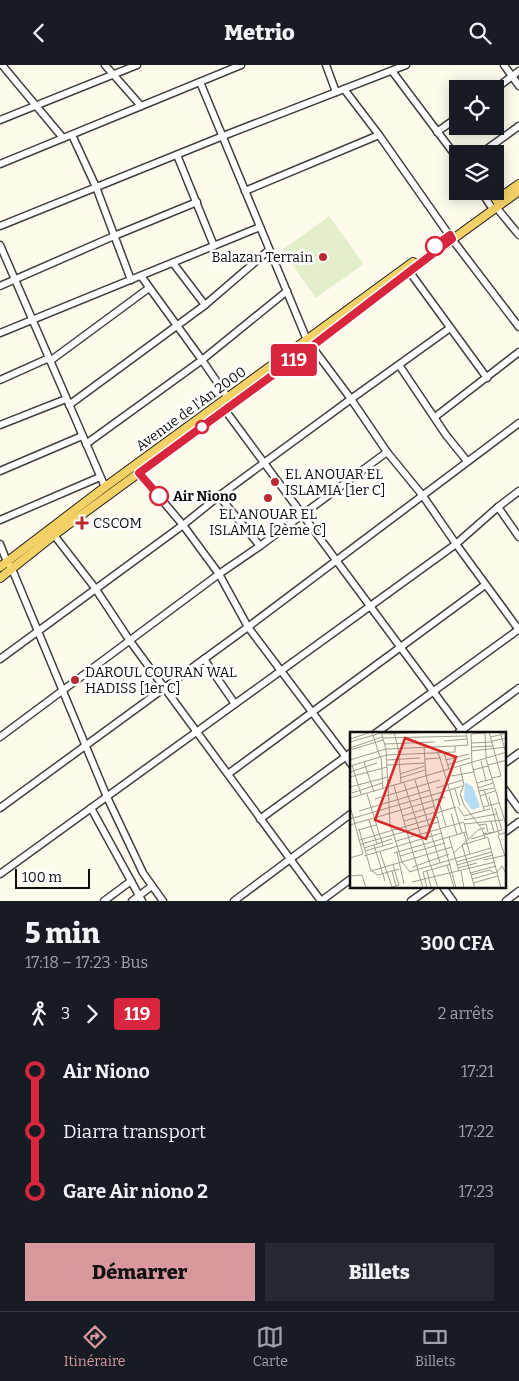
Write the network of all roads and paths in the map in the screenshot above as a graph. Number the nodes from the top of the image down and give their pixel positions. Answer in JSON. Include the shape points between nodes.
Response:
{"nodes":[{"id":1,"x":2,"y":65,"type":"edge"},
{"id":2,"x":105,"y":65,"type":"edge"},
{"id":3,"x":137,"y":65,"type":"edge"},
{"id":4,"x":220,"y":65,"type":"edge"},
{"id":5,"x":241,"y":65,"type":"edge"},
{"id":6,"x":326,"y":65,"type":"edge"},
{"id":7,"x":406,"y":65,"type":"edge"},
{"id":8,"x":504,"y":65,"type":"edge"},
{"id":9,"x":226,"y":71,"type":"junction"},
{"id":10,"x":392,"y":71,"type":"junction"},
{"id":11,"x":519,"y":71,"type":"edge"},
{"id":12,"x":114,"y":75,"type":"junction"},
{"id":13,"x":512,"y":76,"type":"junction"},
{"id":14,"x":504,"y":82,"type":"edge"},
{"id":15,"x":200,"y":83,"type":"junction"},
{"id":16,"x":519,"y":86,"type":"edge"},
{"id":17,"x":344,"y":89,"type":"junction"},
{"id":18,"x":336,"y":92,"type":"junction"},
{"id":19,"x":141,"y":106,"type":"junction"},
{"id":20,"x":36,"y":107,"type":"junction"},
{"id":21,"x":0,"y":120,"type":"edge"},
{"id":22,"x":449,"y":123,"type":"edge"},
{"id":23,"x":519,"y":125,"type":"edge"},
{"id":24,"x":437,"y":132,"type":"junction"},
{"id":25,"x":72,"y":135,"type":"junction"},
{"id":26,"x":379,"y":135,"type":"junction"},
{"id":27,"x":223,"y":136,"type":"junction"},
{"id":28,"x":63,"y":138,"type":"junction"},
{"id":29,"x":492,"y":145,"type":"edge"},
{"id":30,"x":449,"y":147,"type":"edge"},
{"id":31,"x":176,"y":155,"type":"junction"},
{"id":32,"x":0,"y":164,"type":"edge"},
{"id":33,"x":519,"y":184,"type":"edge"},
{"id":34,"x":96,"y":187,"type":"junction"},
{"id":35,"x":245,"y":191,"type":"junction"},
{"id":36,"x":519,"y":191,"type":"edge"},
{"id":37,"x":488,"y":200,"type":"edge"},
{"id":38,"x":197,"y":202,"type":"junction"},
{"id":39,"x":493,"y":206,"type":"junction"},
{"id":40,"x":0,"y":226,"type":"edge"},
{"id":41,"x":260,"y":227,"type":"junction"},
{"id":42,"x":519,"y":235,"type":"edge"},
{"id":43,"x":114,"y":236,"type":"junction"},
{"id":44,"x":451,"y":237,"type":"junction"},
{"id":45,"x":0,"y":245,"type":"edge"},
{"id":46,"x":214,"y":246,"type":"junction"},
{"id":47,"x":269,"y":250,"type":"junction"},
{"id":48,"x":173,"y":263,"type":"junction"},
{"id":49,"x":409,"y":271,"type":"junction"},
{"id":50,"x":141,"y":276,"type":"junction"},
{"id":51,"x":15,"y":280,"type":"junction"},
{"id":52,"x":131,"y":280,"type":"junction"},
{"id":53,"x":0,"y":286,"type":"edge"},
{"id":54,"x":149,"y":288,"type":"junction"},
{"id":55,"x":287,"y":291,"type":"junction"},
{"id":56,"x":205,"y":305,"type":"junction"},
{"id":57,"x":32,"y":319,"type":"junction"},
{"id":58,"x":178,"y":326,"type":"junction"},
{"id":59,"x":519,"y":327,"type":"edge"},
{"id":60,"x":450,"y":328,"type":"junction"},
{"id":61,"x":0,"y":333,"type":"edge"},
{"id":62,"x":309,"y":343,"type":"junction"},
{"id":63,"x":519,"y":353,"type":"edge"},
{"id":64,"x":50,"y":359,"type":"junction"},
{"id":65,"x":202,"y":360,"type":"junction"},
{"id":66,"x":399,"y":365,"type":"junction"},
{"id":67,"x":487,"y":378,"type":"junction"},
{"id":68,"x":0,"y":380,"type":"edge"},
{"id":69,"x":228,"y":398,"type":"junction"},
{"id":70,"x":351,"y":399,"type":"junction"},
{"id":71,"x":67,"y":402,"type":"junction"},
{"id":72,"x":225,"y":410,"type":"junction"},
{"id":73,"x":435,"y":417,"type":"junction"},
{"id":74,"x":519,"y":423,"type":"edge"},
{"id":75,"x":0,"y":425,"type":"edge"},
{"id":76,"x":82,"y":436,"type":"junction"},
{"id":77,"x":86,"y":444,"type":"junction"},
{"id":78,"x":387,"y":452,"type":"junction"},
{"id":79,"x":467,"y":461,"type":"junction"},
{"id":80,"x":264,"y":463,"type":"junction"},
{"id":81,"x":0,"y":471,"type":"edge"},
{"id":82,"x":139,"y":473,"type":"junction"},
{"id":83,"x":100,"y":477,"type":"junction"},
{"id":84,"x":105,"y":487,"type":"junction"},
{"id":85,"x":519,"y":491,"type":"edge"},
{"id":86,"x":219,"y":496,"type":"junction"},
{"id":87,"x":423,"y":496,"type":"junction"},
{"id":88,"x":498,"y":507,"type":"junction"},
{"id":89,"x":302,"y":515,"type":"junction"},
{"id":90,"x":0,"y":520,"type":"edge"},
{"id":91,"x":183,"y":525,"type":"junction"},
{"id":92,"x":54,"y":535,"type":"junction"},
{"id":93,"x":519,"y":537,"type":"edge"},
{"id":94,"x":0,"y":544,"type":"edge"},
{"id":95,"x":456,"y":544,"type":"junction"},
{"id":96,"x":260,"y":546,"type":"junction"},
{"id":97,"x":337,"y":561,"type":"junction"},
{"id":98,"x":10,"y":565,"type":"junction"},
{"id":99,"x":0,"y":567,"type":"edge"},
{"id":100,"x":218,"y":574,"type":"junction"},
{"id":101,"x":0,"y":578,"type":"edge"},
{"id":102,"x":486,"y":585,"type":"junction"},
{"id":103,"x":95,"y":588,"type":"junction"},
{"id":104,"x":370,"y":605,"type":"junction"},
{"id":105,"x":248,"y":627,"type":"junction"},
{"id":106,"x":39,"y":630,"type":"junction"},
{"id":107,"x":519,"y":630,"type":"edge"},
{"id":108,"x":130,"y":641,"type":"junction"},
{"id":109,"x":400,"y":647,"type":"junction"},
{"id":110,"x":0,"y":659,"type":"edge"},
{"id":111,"x":204,"y":659,"type":"junction"},
{"id":112,"x":281,"y":671,"type":"junction"},
{"id":113,"x":165,"y":687,"type":"junction"},
{"id":114,"x":519,"y":688,"type":"edge"},
{"id":115,"x":63,"y":691,"type":"junction"},
{"id":116,"x":433,"y":692,"type":"junction"},
{"id":117,"x":235,"y":704,"type":"junction"},
{"id":118,"x":312,"y":713,"type":"junction"},
{"id":119,"x":197,"y":732,"type":"junction"},
{"id":120,"x":377,"y":732,"type":"edge"},
{"id":121,"x":460,"y":732,"type":"edge"},
{"id":122,"x":462,"y":732,"type":"edge"},
{"id":123,"x":0,"y":737,"type":"edge"},
{"id":124,"x":86,"y":745,"type":"junction"},
{"id":125,"x":350,"y":753,"type":"edge"},
{"id":126,"x":519,"y":753,"type":"edge"},
{"id":127,"x":345,"y":757,"type":"junction"},
{"id":128,"x":506,"y":762,"type":"edge"},
{"id":129,"x":350,"y":763,"type":"edge"},
{"id":130,"x":228,"y":774,"type":"junction"},
{"id":131,"x":506,"y":791,"type":"edge"},
{"id":132,"x":107,"y":797,"type":"junction"},
{"id":133,"x":0,"y":808,"type":"edge"},
{"id":134,"x":91,"y":808,"type":"junction"},
{"id":135,"x":519,"y":809,"type":"edge"},
{"id":136,"x":350,"y":814,"type":"edge"},
{"id":137,"x":260,"y":819,"type":"junction"},
{"id":138,"x":519,"y":821,"type":"edge"},
{"id":139,"x":506,"y":831,"type":"edge"},
{"id":140,"x":290,"y":859,"type":"junction"},
{"id":141,"x":0,"y":874,"type":"edge"},
{"id":142,"x":350,"y":879,"type":"edge"},
{"id":143,"x":131,"y":881,"type":"junction"},
{"id":144,"x":152,"y":886,"type":"junction"},
{"id":145,"x":428,"y":889,"type":"edge"},
{"id":146,"x":444,"y":889,"type":"edge"},
{"id":147,"x":519,"y":891,"type":"edge"},
{"id":148,"x":140,"y":898,"type":"edge"},
{"id":149,"x":104,"y":901,"type":"edge"},
{"id":150,"x":132,"y":901,"type":"edge"},
{"id":151,"x":163,"y":901,"type":"edge"},
{"id":152,"x":234,"y":901,"type":"edge"},
{"id":153,"x":321,"y":901,"type":"edge"},
{"id":154,"x":411,"y":901,"type":"edge"},
{"id":155,"x":453,"y":901,"type":"edge"},
{"id":156,"x":506,"y":901,"type":"edge"}],
"edges":[{"from":1,"to":20,"type":"street"},
{"from":2,"to":12,"type":"street"},
{"from":3,"to":12,"type":"street"},
{"from":4,"to":9,"type":"street"},
{"from":5,"to":9,"type":"street"},
{"from":6,"to":18,"type":"street"},
{"from":7,"to":10,"type":"street"},
{"from":8,"to":13,"type":"street"},
{"from":9,"to":15,"type":"street"},
{"from":10,"to":17,"type":"street"},
{"from":10,"to":24,"type":"street"},
{"from":11,"to":13,"type":"street"},
{"from":12,"to":19,"type":"street"},
{"from":12,"to":20,"type":"street"},
{"from":13,"to":14,"type":"street"},
{"from":13,"to":16,"type":"street"},
{"from":15,"to":19,"type":"street"},
{"from":15,"to":27,"type":"street"},
{"from":17,"to":18,"type":"street"},
{"from":17,"to":26,"type":"street"},
{"from":18,"to":27,"type":"street"},
{"from":19,"to":25,"type":"street"},
{"from":20,"to":21,"type":"street"},
{"from":20,"to":28,"type":"street"},
{"from":22,"to":24,"type":"street"},
{"from":23,"to":29,"type":"street"},
{"from":24,"to":30,"type":"street"},
{"from":25,"to":28,"type":"street"},
{"from":25,"to":34,"type":"street"},
{"from":26,"to":35,"type":"street"},
{"from":26,"to":44,"type":"street"},
{"from":27,"to":31,"type":"street"},
{"from":27,"to":35,"type":"street"},
{"from":28,"to":32,"type":"street"},
{"from":31,"to":34,"type":"street"},
{"from":31,"to":38,"type":"street"},
{"from":33,"to":39,"type":"main road","name":"Avenue de l'An 2000"},
{"from":34,"to":40,"type":"street"},
{"from":34,"to":43,"type":"street"},
{"from":35,"to":41,"type":"street"},
{"from":36,"to":39,"type":"main road","name":"Avenue de l'An 2000"},
{"from":37,"to":39,"type":"street"},
{"from":38,"to":43,"type":"street"},
{"from":38,"to":46,"type":"street"},
{"from":39,"to":42,"type":"street"},
{"from":39,"to":44,"type":"main road","name":"Avenue de l'An 2000"},
{"from":41,"to":46,"type":"street"},
{"from":41,"to":47,"type":"street"},
{"from":43,"to":51,"type":"street"},
{"from":43,"to":52,"type":"street"},
{"from":44,"to":49,"type":"main road","name":"Avenue de l'An 2000"},
{"from":44,"to":59,"type":"street"},
{"from":44,"to":62,"type":"main road","name":"Avenue de l'An 2000"},
{"from":45,"to":51,"type":"street"},
{"from":46,"to":48,"type":"street"},
{"from":47,"to":55,"type":"street"},
{"from":47,"to":56,"type":"street"},
{"from":48,"to":50,"type":"street"},
{"from":48,"to":56,"type":"street"},
{"from":49,"to":60,"type":"street"},
{"from":49,"to":62,"type":"main road","name":"Avenue de l'An 2000"},
{"from":50,"to":52,"type":"street"},
{"from":50,"to":54,"type":"street"},
{"from":51,"to":53,"type":"street"},
{"from":51,"to":57,"type":"street"},
{"from":52,"to":57,"type":"street"},
{"from":54,"to":58,"type":"street"},
{"from":54,"to":64,"type":"street"},
{"from":55,"to":62,"type":"street"},
{"from":55,"to":65,"type":"street"},
{"from":56,"to":58,"type":"street"},
{"from":57,"to":61,"type":"street"},
{"from":57,"to":64,"type":"street"},
{"from":58,"to":65,"type":"street"},
{"from":58,"to":71,"type":"street"},
{"from":60,"to":66,"type":"street"},
{"from":60,"to":67,"type":"street"},
{"from":62,"to":69,"type":"main road","name":"Avenue de l'An 2000"},
{"from":62,"to":70,"type":"street"},
{"from":62,"to":72,"type":"main road","name":"Avenue de l'An 2000"},
{"from":63,"to":67,"type":"street"},
{"from":64,"to":68,"type":"street"},
{"from":64,"to":71,"type":"street"},
{"from":65,"to":69,"type":"street"},
{"from":65,"to":77,"type":"street"},
{"from":66,"to":70,"type":"street"},
{"from":66,"to":73,"type":"street"},
{"from":67,"to":73,"type":"street"},
{"from":69,"to":84,"type":"main road","name":"Avenue de l'An 2000"},
{"from":70,"to":78,"type":"street"},
{"from":70,"to":80,"type":"street"},
{"from":71,"to":75,"type":"street"},
{"from":71,"to":76,"type":"street"},
{"from":72,"to":80,"type":"street"},
{"from":72,"to":82,"type":"main road","name":"Avenue de l'An 2000"},
{"from":73,"to":79,"type":"street"},
{"from":74,"to":79,"type":"street"},
{"from":76,"to":77,"type":"street"},
{"from":76,"to":81,"type":"street"},
{"from":77,"to":83,"type":"street"},
{"from":78,"to":87,"type":"street"},
{"from":78,"to":89,"type":"street"},
{"from":79,"to":87,"type":"street"},
{"from":80,"to":86,"type":"street"},
{"from":80,"to":89,"type":"street"},
{"from":82,"to":91,"type":"street"},
{"from":82,"to":92,"type":"main road","name":"Avenue de l'An 2000"},
{"from":83,"to":84,"type":"street"},
{"from":83,"to":90,"type":"street"},
{"from":84,"to":98,"type":"main road","name":"Avenue de l'An 2000"},
{"from":85,"to":88,"type":"street"},
{"from":86,"to":91,"type":"street"},
{"from":86,"to":96,"type":"street"},
{"from":87,"to":95,"type":"street"},
{"from":87,"to":97,"type":"street"},
{"from":88,"to":93,"type":"street"},
{"from":88,"to":95,"type":"street"},
{"from":89,"to":96,"type":"street"},
{"from":89,"to":97,"type":"street"},
{"from":91,"to":100,"type":"street"},
{"from":91,"to":103,"type":"street"},
{"from":92,"to":98,"type":"main road","name":"Avenue de l'An 2000"},
{"from":92,"to":103,"type":"street"},
{"from":94,"to":98,"type":"street"},
{"from":95,"to":102,"type":"street"},
{"from":95,"to":104,"type":"street"},
{"from":96,"to":100,"type":"street"},
{"from":97,"to":104,"type":"street"},
{"from":97,"to":105,"type":"street"},
{"from":98,"to":99,"type":"main road","name":"Avenue de l'An 2000"},
{"from":98,"to":101,"type":"main road","name":"Avenue de l'An 2000"},
{"from":98,"to":106,"type":"street"},
{"from":100,"to":105,"type":"street"},
{"from":100,"to":108,"type":"street"},
{"from":102,"to":107,"type":"street"},
{"from":102,"to":109,"type":"street"},
{"from":103,"to":106,"type":"street"},
{"from":103,"to":108,"type":"street"},
{"from":104,"to":109,"type":"street"},
{"from":104,"to":112,"type":"street"},
{"from":105,"to":111,"type":"street"},
{"from":105,"to":112,"type":"street"},
{"from":106,"to":110,"type":"street"},
{"from":106,"to":115,"type":"street"},
{"from":107,"to":116,"type":"street"},
{"from":108,"to":113,"type":"street"},
{"from":108,"to":115,"type":"street"},
{"from":109,"to":116,"type":"street"},
{"from":109,"to":118,"type":"street"},
{"from":111,"to":113,"type":"street"},
{"from":111,"to":117,"type":"street"},
{"from":112,"to":117,"type":"street"},
{"from":112,"to":118,"type":"street"},
{"from":113,"to":119,"type":"street"},
{"from":113,"to":124,"type":"street"},
{"from":114,"to":122,"type":"street"},
{"from":115,"to":123,"type":"street"},
{"from":115,"to":124,"type":"street"},
{"from":116,"to":120,"type":"street"},
{"from":116,"to":121,"type":"street"},
{"from":117,"to":119,"type":"street"},
{"from":118,"to":127,"type":"street"},
{"from":118,"to":130,"type":"street"},
{"from":119,"to":130,"type":"street"},
{"from":119,"to":132,"type":"street"},
{"from":124,"to":132,"type":"street"},
{"from":124,"to":133,"type":"street"},
{"from":125,"to":127,"type":"street"},
{"from":126,"to":128,"type":"street"},
{"from":127,"to":129,"type":"street"},
{"from":127,"to":137,"type":"street"},
{"from":130,"to":137,"type":"street"},
{"from":131,"to":135,"type":"street"},
{"from":132,"to":134,"type":"street"},
{"from":132,"to":144,"type":"street"},
{"from":134,"to":141,"type":"street"},
{"from":134,"to":143,"type":"street"},
{"from":136,"to":140,"type":"street"},
{"from":137,"to":140,"type":"street"},
{"from":138,"to":139,"type":"street"},
{"from":140,"to":152,"type":"street"},
{"from":140,"to":153,"type":"street"},
{"from":142,"to":153,"type":"street"},
{"from":143,"to":148,"type":"street"},
{"from":143,"to":149,"type":"street"},
{"from":144,"to":148,"type":"street"},
{"from":144,"to":151,"type":"street"},
{"from":145,"to":154,"type":"street"},
{"from":146,"to":155,"type":"street"},
{"from":147,"to":156,"type":"street"},
{"from":148,"to":150,"type":"street"}]}
